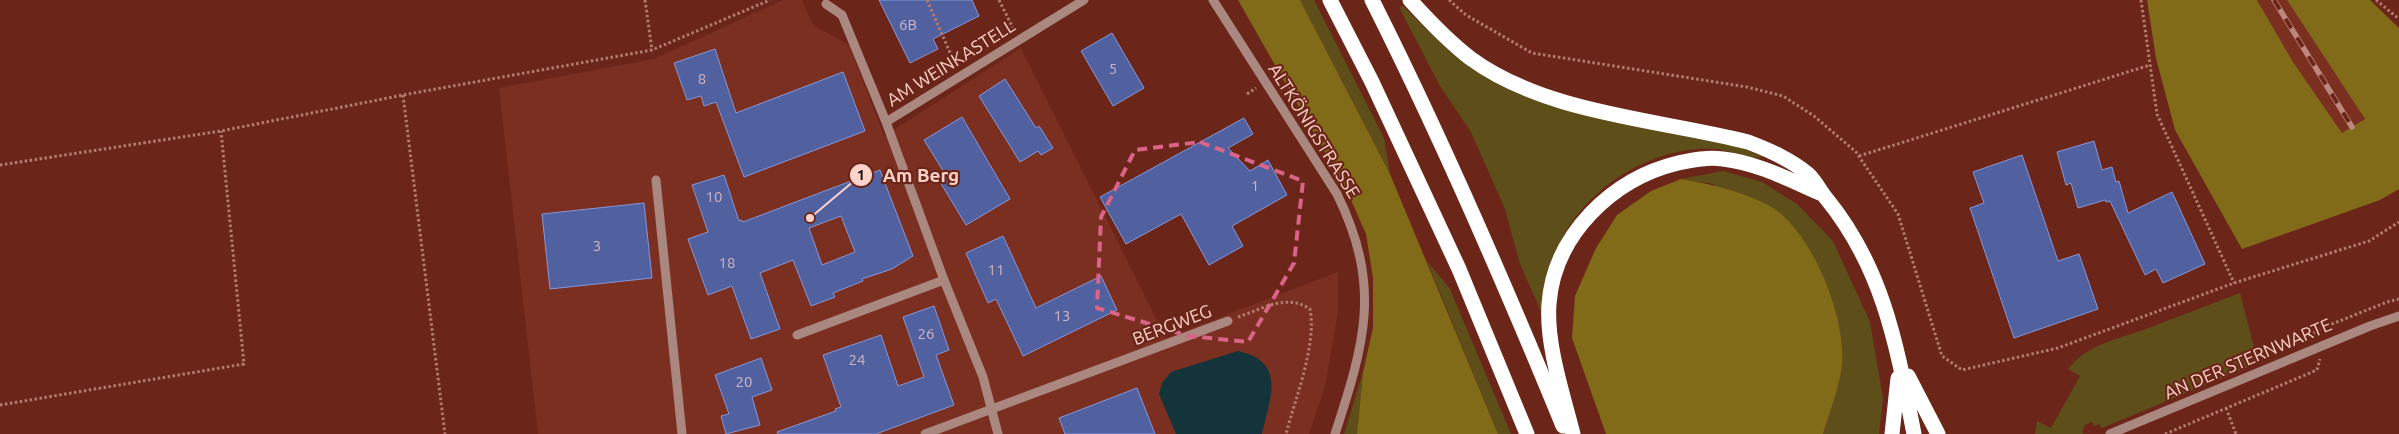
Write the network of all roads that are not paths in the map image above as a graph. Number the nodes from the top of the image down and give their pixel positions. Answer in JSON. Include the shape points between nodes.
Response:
{"nodes":[{"id":1,"x":1084,"y":0,"type":"edge"},
{"id":2,"x":1213,"y":0,"type":"edge"},
{"id":3,"x":1330,"y":0,"type":"edge"},
{"id":4,"x":1372,"y":0,"type":"edge"},
{"id":5,"x":1410,"y":0,"type":"edge"},
{"id":6,"x":826,"y":4,"type":"dead end"},
{"id":7,"x":886,"y":122,"type":"junction"},
{"id":8,"x":656,"y":180,"type":"dead end"},
{"id":9,"x":1822,"y":194,"type":"junction"},
{"id":10,"x":944,"y":280,"type":"junction"},
{"id":11,"x":2399,"y":316,"type":"edge"},
{"id":12,"x":1228,"y":321,"type":"road end"},
{"id":13,"x":797,"y":335,"type":"dead end"},
{"id":14,"x":1899,"y":359,"type":"junction"},
{"id":15,"x":992,"y":409,"type":"junction"},
{"id":16,"x":682,"y":434,"type":"edge"},
{"id":17,"x":925,"y":434,"type":"edge"},
{"id":18,"x":998,"y":434,"type":"edge"},
{"id":19,"x":1335,"y":434,"type":"edge"},
{"id":20,"x":1527,"y":434,"type":"edge"},
{"id":21,"x":1567,"y":434,"type":"edge"},
{"id":22,"x":1573,"y":434,"type":"edge"},
{"id":23,"x":1892,"y":434,"type":"edge"},
{"id":24,"x":1914,"y":434,"type":"edge"},
{"id":25,"x":1938,"y":434,"type":"edge"},
{"id":26,"x":2110,"y":434,"type":"edge"}],
"edges":[{"from":1,"to":7,"type":"street","name":"AM WEINKASTELL"},
{"from":2,"to":19,"type":"street","name":"ALTKÖNIGSTRASSE","via":[[1332,186],[1349,218],[1358,245],[1365,308],[1363,334]]},
{"from":3,"to":20,"type":"highway","via":[[1459,269]]},
{"from":4,"to":21,"type":"highway","via":[[1492,254]]},
{"from":5,"to":9,"type":"highway","via":[[1436,29],[1505,79],[1588,108],[1748,142],[1797,165],[1810,176]]},
{"from":6,"to":7,"type":"street","name":"AM WEINKASTELL","via":[[842,15]]},
{"from":7,"to":10,"type":"street","name":"AM WEINKASTELL"},
{"from":8,"to":16,"type":"street"},
{"from":9,"to":14,"type":"highway","via":[[1843,220],[1862,252],[1881,293]]},
{"from":9,"to":22,"type":"highway","via":[[1746,163],[1700,158],[1660,167],[1597,206],[1579,227],[1562,256],[1549,304],[1550,337]]},
{"from":10,"to":13,"type":"street"},
{"from":10,"to":15,"type":"street","name":"AM WEINKASTELL","via":[[984,377]]},
{"from":11,"to":26,"type":"street","name":"AN DER STERNWARTE"},
{"from":12,"to":15,"type":"street","name":"BERGWEG"},
{"from":14,"to":23,"type":"highway"},
{"from":14,"to":24,"type":"highway"},
{"from":14,"to":25,"type":"highway"},
{"from":15,"to":17,"type":"street","name":"BERGWEG"},
{"from":15,"to":18,"type":"street","name":"AM WEINKASTELL"}]}
